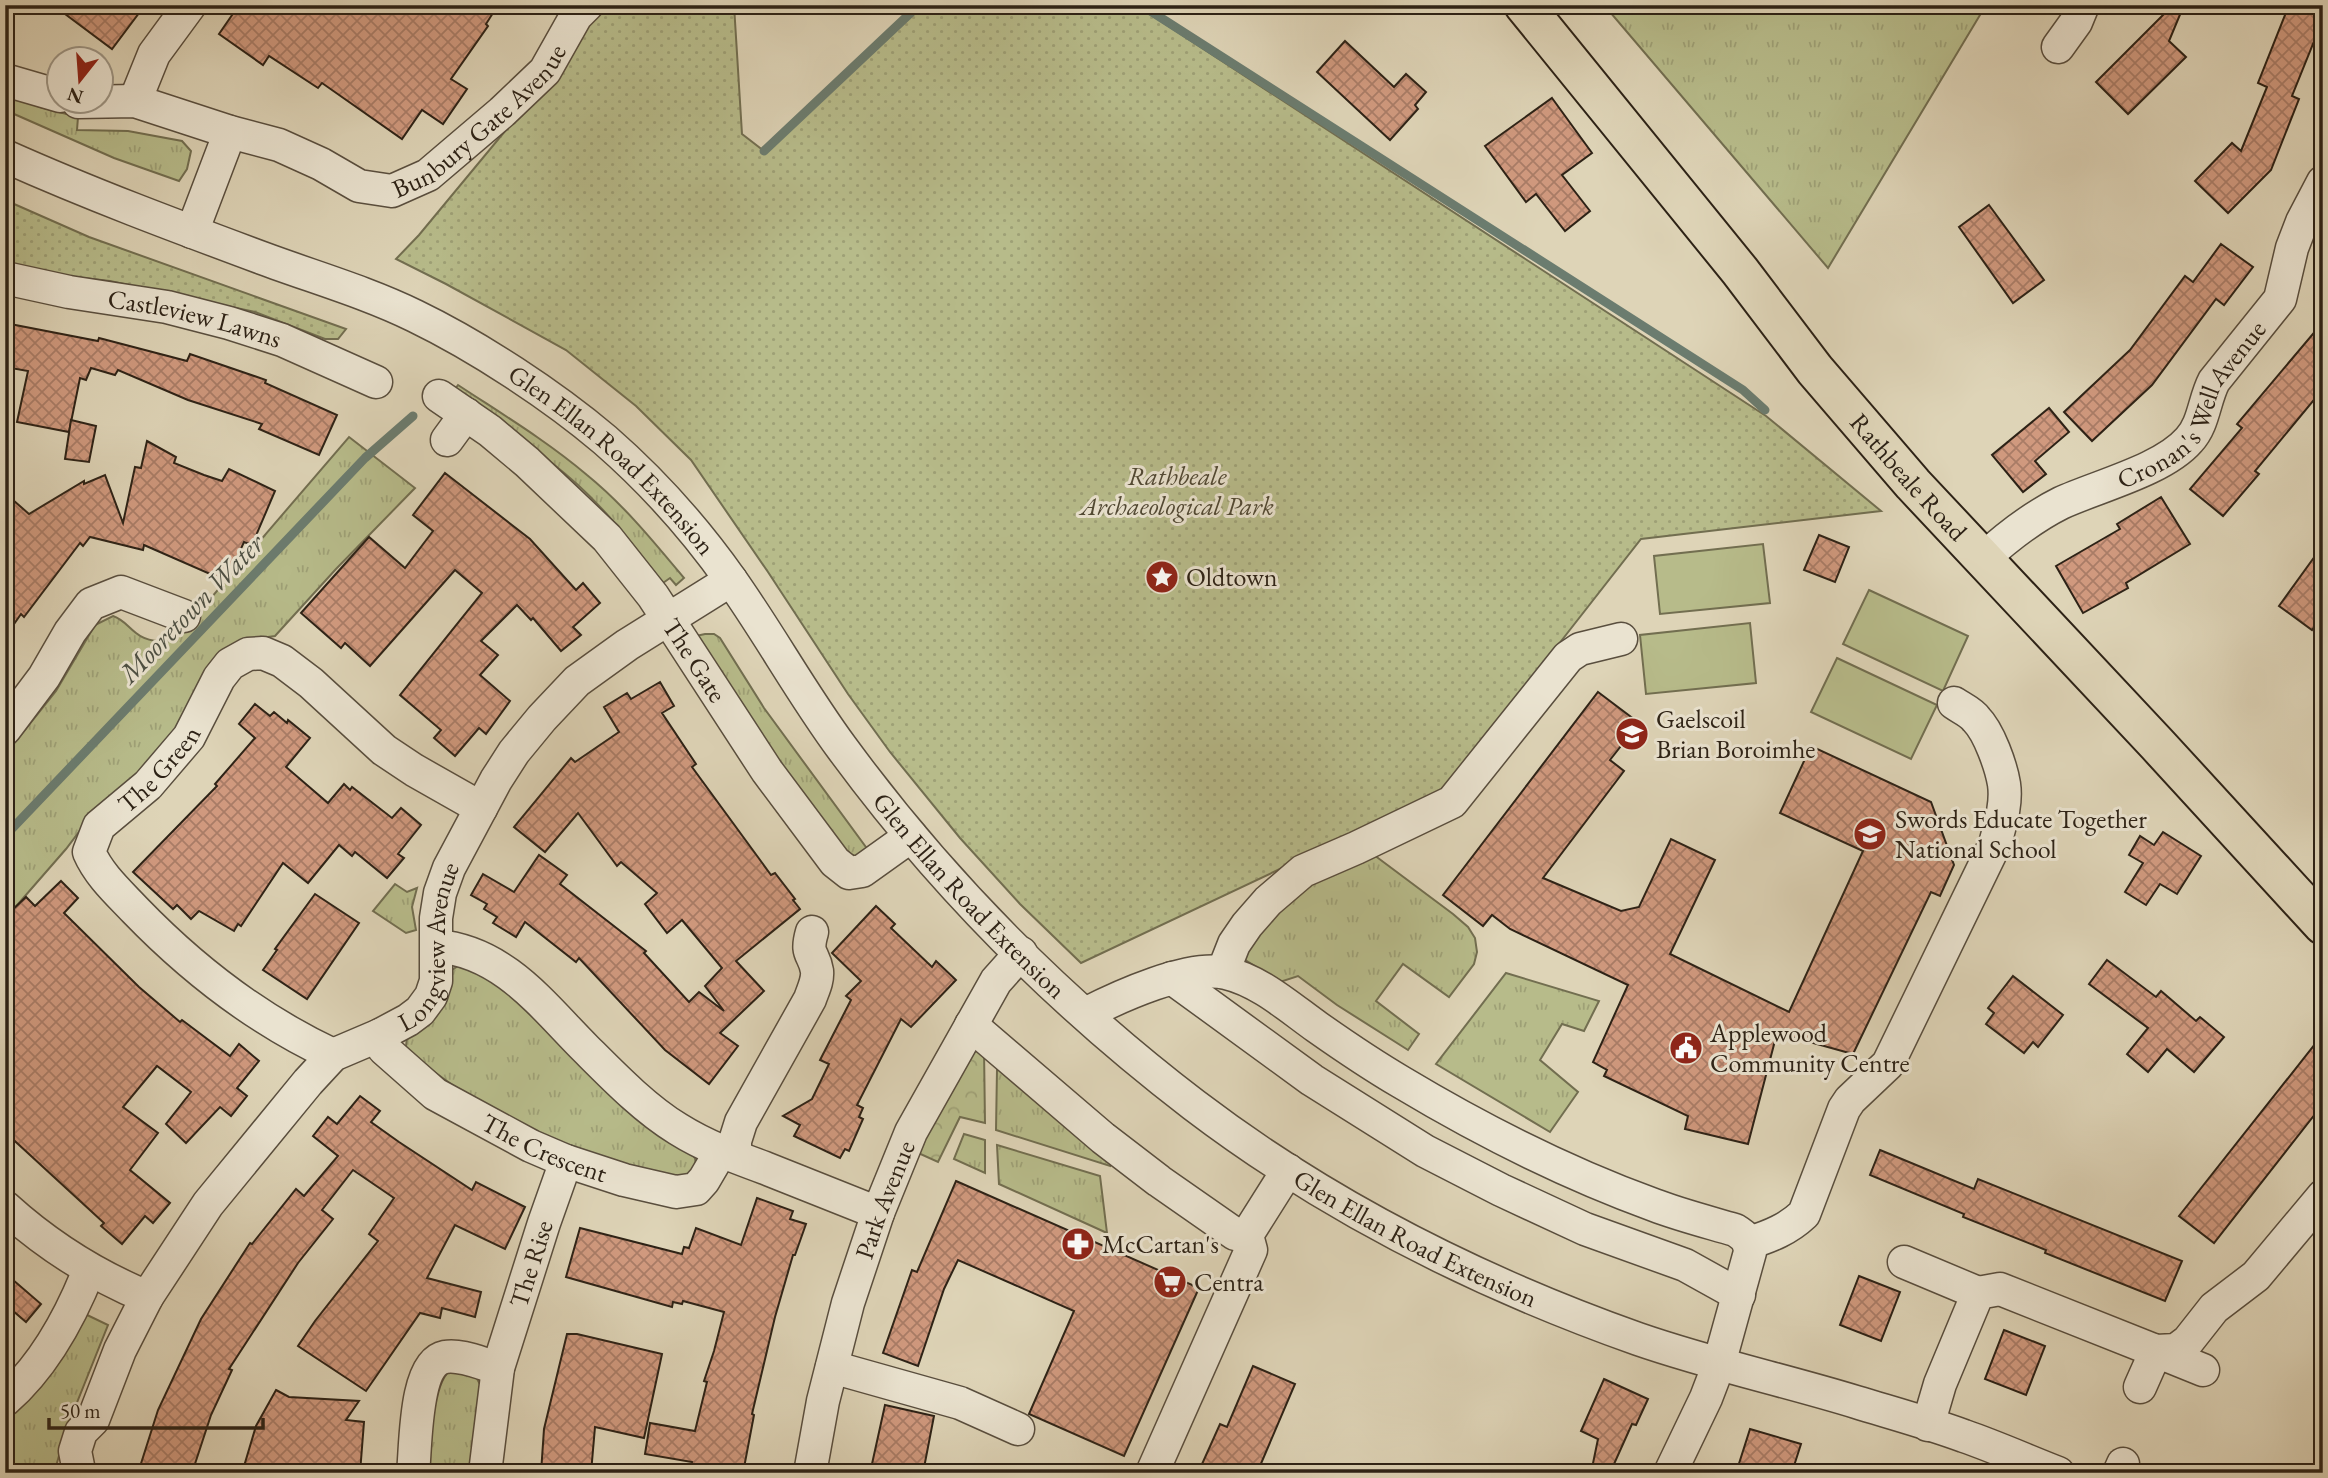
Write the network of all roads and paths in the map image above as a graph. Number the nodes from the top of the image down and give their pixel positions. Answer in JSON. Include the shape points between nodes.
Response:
{"nodes":[{"id":1,"x":190,"y":5,"type":"edge"},
{"id":2,"x":587,"y":5,"type":"edge"},
{"id":3,"x":1524,"y":5,"type":"edge"},
{"id":4,"x":2083,"y":5,"type":"edge"},
{"id":5,"x":2059,"y":47,"type":"dead end"},
{"id":6,"x":5,"y":80,"type":"edge"},
{"id":7,"x":46,"y":92,"type":"edge"},
{"id":8,"x":116,"y":101,"type":"edge"},
{"id":9,"x":135,"y":101,"type":"junction"},
{"id":10,"x":230,"y":132,"type":"junction"},
{"id":11,"x":5,"y":156,"type":"edge"},
{"id":12,"x":2323,"y":182,"type":"edge"},
{"id":13,"x":192,"y":232,"type":"junction"},
{"id":14,"x":5,"y":278,"type":"edge"},
{"id":15,"x":376,"y":382,"type":"dead end"},
{"id":16,"x":439,"y":396,"type":"dead end"},
{"id":17,"x":466,"y":414,"type":"junction"},
{"id":18,"x":447,"y":440,"type":"dead end"},
{"id":19,"x":1983,"y":559,"type":"junction"},
{"id":20,"x":731,"y":580,"type":"junction"},
{"id":21,"x":184,"y":616,"type":"dead end"},
{"id":22,"x":668,"y":619,"type":"junction"},
{"id":23,"x":1621,"y":639,"type":"dead end"},
{"id":24,"x":1954,"y":703,"type":"dead end"},
{"id":25,"x":5,"y":729,"type":"edge"},
{"id":26,"x":481,"y":808,"type":"junction"},
{"id":27,"x":911,"y":836,"type":"junction"},
{"id":28,"x":2323,"y":925,"type":"edge"},
{"id":29,"x":812,"y":932,"type":"dead end"},
{"id":30,"x":437,"y":946,"type":"junction"},
{"id":31,"x":1021,"y":953,"type":"junction"},
{"id":32,"x":1223,"y":972,"type":"junction"},
{"id":33,"x":1172,"y":978,"type":"junction"},
{"id":34,"x":1085,"y":1014,"type":"junction"},
{"id":35,"x":971,"y":1025,"type":"junction"},
{"id":36,"x":380,"y":1035,"type":"junction"},
{"id":37,"x":333,"y":1055,"type":"junction"},
{"id":38,"x":728,"y":1154,"type":"junction"},
{"id":39,"x":566,"y":1161,"type":"junction"},
{"id":40,"x":1287,"y":1170,"type":"junction"},
{"id":41,"x":2323,"y":1196,"type":"edge"},
{"id":42,"x":5,"y":1207,"type":"edge"},
{"id":43,"x":878,"y":1213,"type":"junction"},
{"id":44,"x":1247,"y":1235,"type":"junction"},
{"id":45,"x":1749,"y":1244,"type":"junction"},
{"id":46,"x":1903,"y":1262,"type":"dead end"},
{"id":47,"x":89,"y":1270,"type":"junction"},
{"id":48,"x":1978,"y":1293,"type":"junction"},
{"id":49,"x":1739,"y":1295,"type":"junction"},
{"id":50,"x":147,"y":1297,"type":"junction"},
{"id":51,"x":2156,"y":1351,"type":"junction"},
{"id":52,"x":1719,"y":1364,"type":"junction"},
{"id":53,"x":832,"y":1367,"type":"junction"},
{"id":54,"x":498,"y":1368,"type":"junction"},
{"id":55,"x":2203,"y":1370,"type":"dead end"},
{"id":56,"x":2140,"y":1387,"type":"dead end"},
{"id":57,"x":5,"y":1401,"type":"edge"},
{"id":58,"x":1928,"y":1424,"type":"junction"},
{"id":59,"x":1018,"y":1429,"type":"dead end"},
{"id":60,"x":2013,"y":1465,"type":"edge"},
{"id":61,"x":76,"y":1473,"type":"edge"},
{"id":62,"x":413,"y":1473,"type":"edge"},
{"id":63,"x":485,"y":1473,"type":"edge"},
{"id":64,"x":810,"y":1473,"type":"edge"},
{"id":65,"x":1152,"y":1473,"type":"edge"},
{"id":66,"x":1670,"y":1473,"type":"edge"},
{"id":67,"x":2058,"y":1473,"type":"edge"}],
"edges":[{"from":1,"to":9,"type":"street","via":[[154,54]]},
{"from":2,"to":10,"type":"street","name":"Bunbury Gate Avenue","via":[[545,71],[428,175],[392,191],[359,186],[279,145]]},
{"from":3,"to":19,"type":"main road","name":"Rathbeale Road","via":[[1815,370]]},
{"from":4,"to":5,"type":"street"},
{"from":6,"to":7,"type":"street"},
{"from":8,"to":9,"type":"street","name":"Bunbury Gate Avenue"},
{"from":9,"to":10,"type":"street","name":"Bunbury Gate Avenue"},
{"from":10,"to":13,"type":"street"},
{"from":11,"to":13,"type":"street","name":"Glen Ellan Road Extension"},
{"from":12,"to":19,"type":"street","name":"Cronan's Well Avenue","via":[[2292,248],[2280,299],[2214,382],[2190,439],[2173,455],[2039,515]]},
{"from":13,"to":20,"type":"street","name":"Glen Ellan Road Extension","via":[[415,316],[537,389],[604,439],[660,494]]},
{"from":14,"to":15,"type":"street","name":"Castleview Lawns","via":[[229,323],[282,340]]},
{"from":16,"to":17,"type":"street","name":"The Gate"},
{"from":17,"to":18,"type":"street"},
{"from":17,"to":22,"type":"street","name":"The Gate","via":[[527,462],[607,538]]},
{"from":19,"to":28,"type":"main road","name":"Rathbeale Road"},
{"from":20,"to":22,"type":"street","name":"Longview Avenue"},
{"from":20,"to":27,"type":"street","name":"Glen Ellan Road Extension","via":[[841,747]]},
{"from":21,"to":25,"type":"street","via":[[121,592],[91,604]]},
{"from":22,"to":26,"type":"street","name":"Longview Avenue","via":[[577,681],[514,752]]},
{"from":22,"to":27,"type":"street","name":"The Gate","via":[[767,771],[835,862],[849,873],[862,871]]},
{"from":23,"to":32,"type":"street","via":[[1580,649],[1568,657],[1452,802],[1303,871],[1247,925]]},
{"from":24,"to":45,"type":"street","via":[[1983,727],[2004,785],[1995,844],[1888,1064],[1844,1109],[1804,1214],[1773,1236]]},
{"from":26,"to":30,"type":"street","name":"Longview Avenue","via":[[440,893]]},
{"from":26,"to":37,"type":"street","name":"The Green","via":[[384,750],[282,661],[248,653],[219,678],[189,737],[156,775],[99,827],[89,852],[95,867],[145,920],[195,966],[244,1002]]},
{"from":27,"to":31,"type":"street","name":"Glen Ellan Road Extension"},
{"from":29,"to":38,"type":"street","via":[[808,946],[817,981]]},
{"from":30,"to":36,"type":"street","name":"Longview Avenue","via":[[431,996],[420,1011]]},
{"from":30,"to":38,"type":"street","via":[[456,947],[495,965],[538,998],[628,1090],[677,1129]]},
{"from":31,"to":34,"type":"street","name":"Glen Ellan Road Extension"},
{"from":31,"to":35,"type":"street","name":"Park Avenue","via":[[996,981]]},
{"from":32,"to":33,"type":"street"},
{"from":32,"to":45,"type":"street","via":[[1272,995],[1399,1081],[1471,1122],[1604,1186],[1735,1230]]},
{"from":33,"to":34,"type":"street"},
{"from":33,"to":49,"type":"street","via":[[1312,1080],[1424,1151],[1585,1228],[1685,1265]]},
{"from":34,"to":40,"type":"street","name":"Glen Ellan Road Extension","via":[[1196,1107]]},
{"from":35,"to":43,"type":"street","name":"Park Avenue","via":[[911,1132]]},
{"from":35,"to":44,"type":"street","via":[[1140,1167],[1235,1234]]},
{"from":36,"to":37,"type":"street","name":"Longview Avenue"},
{"from":36,"to":39,"type":"street","name":"The Crescent","via":[[384,1049],[435,1094]]},
{"from":37,"to":50,"type":"street","name":"Longview Avenue","via":[[208,1204]]},
{"from":38,"to":39,"type":"street","name":"The Crescent","via":[[696,1189],[676,1192]]},
{"from":38,"to":43,"type":"street"},
{"from":39,"to":54,"type":"street","name":"The Rise"},
{"from":40,"to":44,"type":"street"},
{"from":40,"to":52,"type":"street","name":"Glen Ellan Road Extension","via":[[1403,1238],[1513,1289],[1639,1339]]},
{"from":41,"to":51,"type":"street","via":[[2256,1276],[2214,1308],[2188,1341],[2176,1350]]},
{"from":42,"to":47,"type":"street","via":[[33,1233]]},
{"from":43,"to":53,"type":"street","name":"Park Avenue"},
{"from":44,"to":65,"type":"street","via":[[1251,1250]]},
{"from":45,"to":49,"type":"street"},
{"from":46,"to":48,"type":"street"},
{"from":47,"to":50,"type":"street"},
{"from":47,"to":57,"type":"street","via":[[59,1334]]},
{"from":48,"to":51,"type":"street","via":[[2000,1289]]},
{"from":48,"to":58,"type":"street"},
{"from":49,"to":52,"type":"street"},
{"from":50,"to":61,"type":"street","name":"Longview Avenue","via":[[93,1420],[81,1432],[75,1451]]},
{"from":51,"to":55,"type":"street"},
{"from":51,"to":56,"type":"street"},
{"from":52,"to":58,"type":"street","name":"Glen Ellan Road Extension"},
{"from":52,"to":66,"type":"street"},
{"from":53,"to":59,"type":"street","via":[[960,1403]]},
{"from":53,"to":64,"type":"street","name":"Park Avenue"},
{"from":54,"to":62,"type":"street","via":[[446,1357],[435,1361],[421,1393]]},
{"from":54,"to":63,"type":"street","name":"The Rise"},
{"from":58,"to":60,"type":"street","name":"Glen Ellan Road Extension","via":[[1964,1435]]},
{"from":60,"to":67,"type":"street","name":"Glen Ellan Road Extension"}]}
